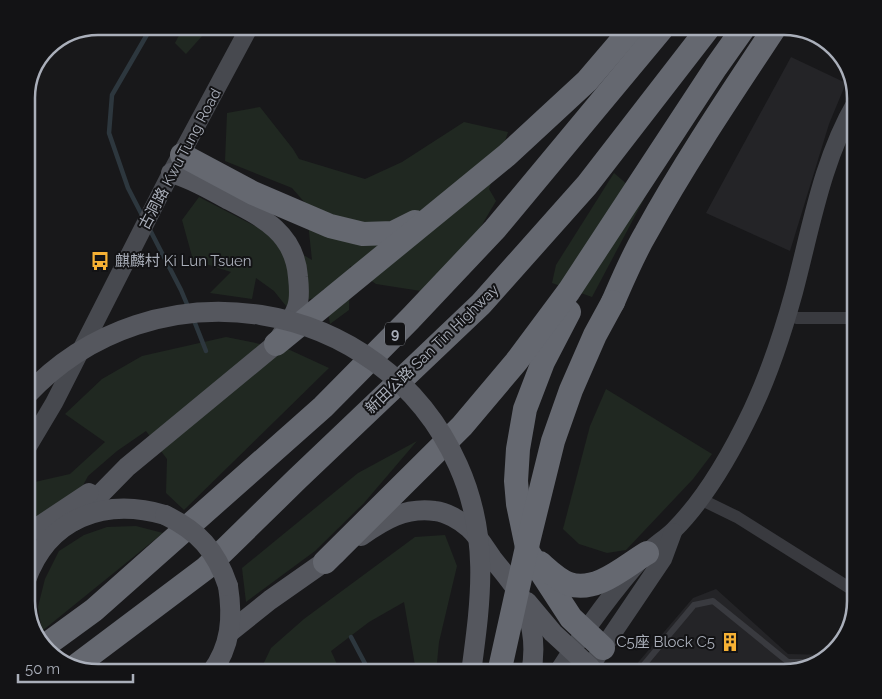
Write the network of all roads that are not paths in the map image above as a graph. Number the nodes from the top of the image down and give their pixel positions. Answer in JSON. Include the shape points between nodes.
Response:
{"nodes":[{"id":1,"x":245,"y":35,"type":"edge"},
{"id":2,"x":626,"y":35,"type":"edge"},
{"id":3,"x":657,"y":35,"type":"edge"},
{"id":4,"x":703,"y":35,"type":"edge"},
{"id":5,"x":739,"y":35,"type":"edge"},
{"id":6,"x":770,"y":35,"type":"edge"},
{"id":7,"x":847,"y":119,"type":"edge"},
{"id":8,"x":176,"y":164,"type":"junction"},
{"id":9,"x":650,"y":166,"type":"junction"},
{"id":10,"x":436,"y":212,"type":"junction"},
{"id":11,"x":787,"y":315,"type":"junction"},
{"id":12,"x":847,"y":318,"type":"edge"},
{"id":13,"x":276,"y":344,"type":"junction"},
{"id":14,"x":35,"y":388,"type":"edge"},
{"id":15,"x":35,"y":435,"type":"edge"},
{"id":16,"x":127,"y":467,"type":"junction"},
{"id":17,"x":700,"y":499,"type":"junction"},
{"id":18,"x":74,"y":521,"type":"junction"},
{"id":19,"x":35,"y":529,"type":"edge"},
{"id":20,"x":674,"y":531,"type":"junction"},
{"id":21,"x":53,"y":536,"type":"junction"},
{"id":22,"x":35,"y":549,"type":"edge"},
{"id":23,"x":528,"y":552,"type":"junction"},
{"id":24,"x":647,"y":553,"type":"junction"},
{"id":25,"x":35,"y":561,"type":"edge"},
{"id":26,"x":325,"y":562,"type":"junction"},
{"id":27,"x":847,"y":586,"type":"edge"},
{"id":28,"x":520,"y":594,"type":"junction"},
{"id":29,"x":584,"y":631,"type":"junction"},
{"id":30,"x":230,"y":632,"type":"junction"},
{"id":31,"x":51,"y":642,"type":"edge"},
{"id":32,"x":571,"y":650,"type":"junction"},
{"id":33,"x":82,"y":662,"type":"edge"},
{"id":34,"x":593,"y":662,"type":"edge"},
{"id":35,"x":800,"y":662,"type":"edge"},
{"id":36,"x":216,"y":664,"type":"edge"},
{"id":37,"x":472,"y":664,"type":"edge"},
{"id":38,"x":501,"y":664,"type":"edge"},
{"id":39,"x":533,"y":664,"type":"edge"},
{"id":40,"x":562,"y":664,"type":"edge"},
{"id":41,"x":645,"y":664,"type":"edge"}],
"edges":[{"from":1,"to":8,"type":"main road","name":"古洞路 Kwu Tung Road"},
{"from":2,"to":10,"type":"highway","via":[[587,81],[507,155]]},
{"from":3,"to":31,"type":"highway","number":"9","via":[[495,229],[323,407],[94,610]]},
{"from":4,"to":33,"type":"highway","name":"新田公路 San Tin Highway","number":"9","via":[[587,185],[482,304],[206,568]]},
{"from":5,"to":9,"type":"highway"},
{"from":6,"to":38,"type":"highway","bridge":true,"via":[[666,198],[595,335],[553,441]]},
{"from":7,"to":11,"type":"main road","via":[[824,175]]},
{"from":8,"to":10,"type":"highway","via":[[330,226],[363,234],[393,232]]},
{"from":8,"to":13,"type":"main road","via":[[185,177],[250,210],[280,232],[291,248],[298,267],[298,305]]},
{"from":8,"to":15,"type":"main road","name":"古洞路 Kwu Tung Road"},
{"from":9,"to":23,"type":"highway","via":[[543,362],[525,409],[516,482]]},
{"from":9,"to":26,"type":"highway","via":[[569,291],[492,393]]},
{"from":10,"to":13,"type":"highway"},
{"from":11,"to":12,"type":"street"},
{"from":11,"to":17,"type":"main road","via":[[753,408]]},
{"from":13,"to":16,"type":"main road"},
{"from":14,"to":37,"type":"main road","bridge":true,"via":[[57,368],[104,338],[162,317],[188,313],[214,311],[265,315],[308,327],[356,350],[401,384],[428,415],[450,449],[464,481],[476,520],[481,559],[481,596]]},
{"from":16,"to":18,"type":"main road"},
{"from":16,"to":19,"type":"main road"},
{"from":17,"to":20,"type":"main road"},
{"from":17,"to":27,"type":"street","via":[[737,517]]},
{"from":18,"to":21,"type":"main road"},
{"from":18,"to":30,"type":"main road","bridge":true,"via":[[109,508],[128,507],[147,509],[186,526],[205,542],[222,570],[231,608]]},
{"from":20,"to":24,"type":"main road"},
{"from":20,"to":34,"type":"main road","via":[[663,560]]},
{"from":21,"to":22,"type":"main road"},
{"from":21,"to":25,"type":"main road"},
{"from":23,"to":24,"type":"highway","via":[[560,580],[579,586],[604,580]]},
{"from":23,"to":29,"type":"highway","via":[[563,607]]},
{"from":24,"to":29,"type":"main road"},
{"from":26,"to":28,"type":"main road","via":[[388,518],[402,512],[436,511],[468,527]]},
{"from":26,"to":30,"type":"main road"},
{"from":28,"to":32,"type":"main road"},
{"from":28,"to":39,"type":"main road","via":[[532,630]]},
{"from":29,"to":32,"type":"main road"},
{"from":29,"to":34,"type":"highway"},
{"from":30,"to":36,"type":"main road"},
{"from":32,"to":34,"type":"main road"},
{"from":32,"to":40,"type":"main road"},
{"from":35,"to":41,"type":"lane","via":[[788,662],[712,601],[694,605]]}]}
